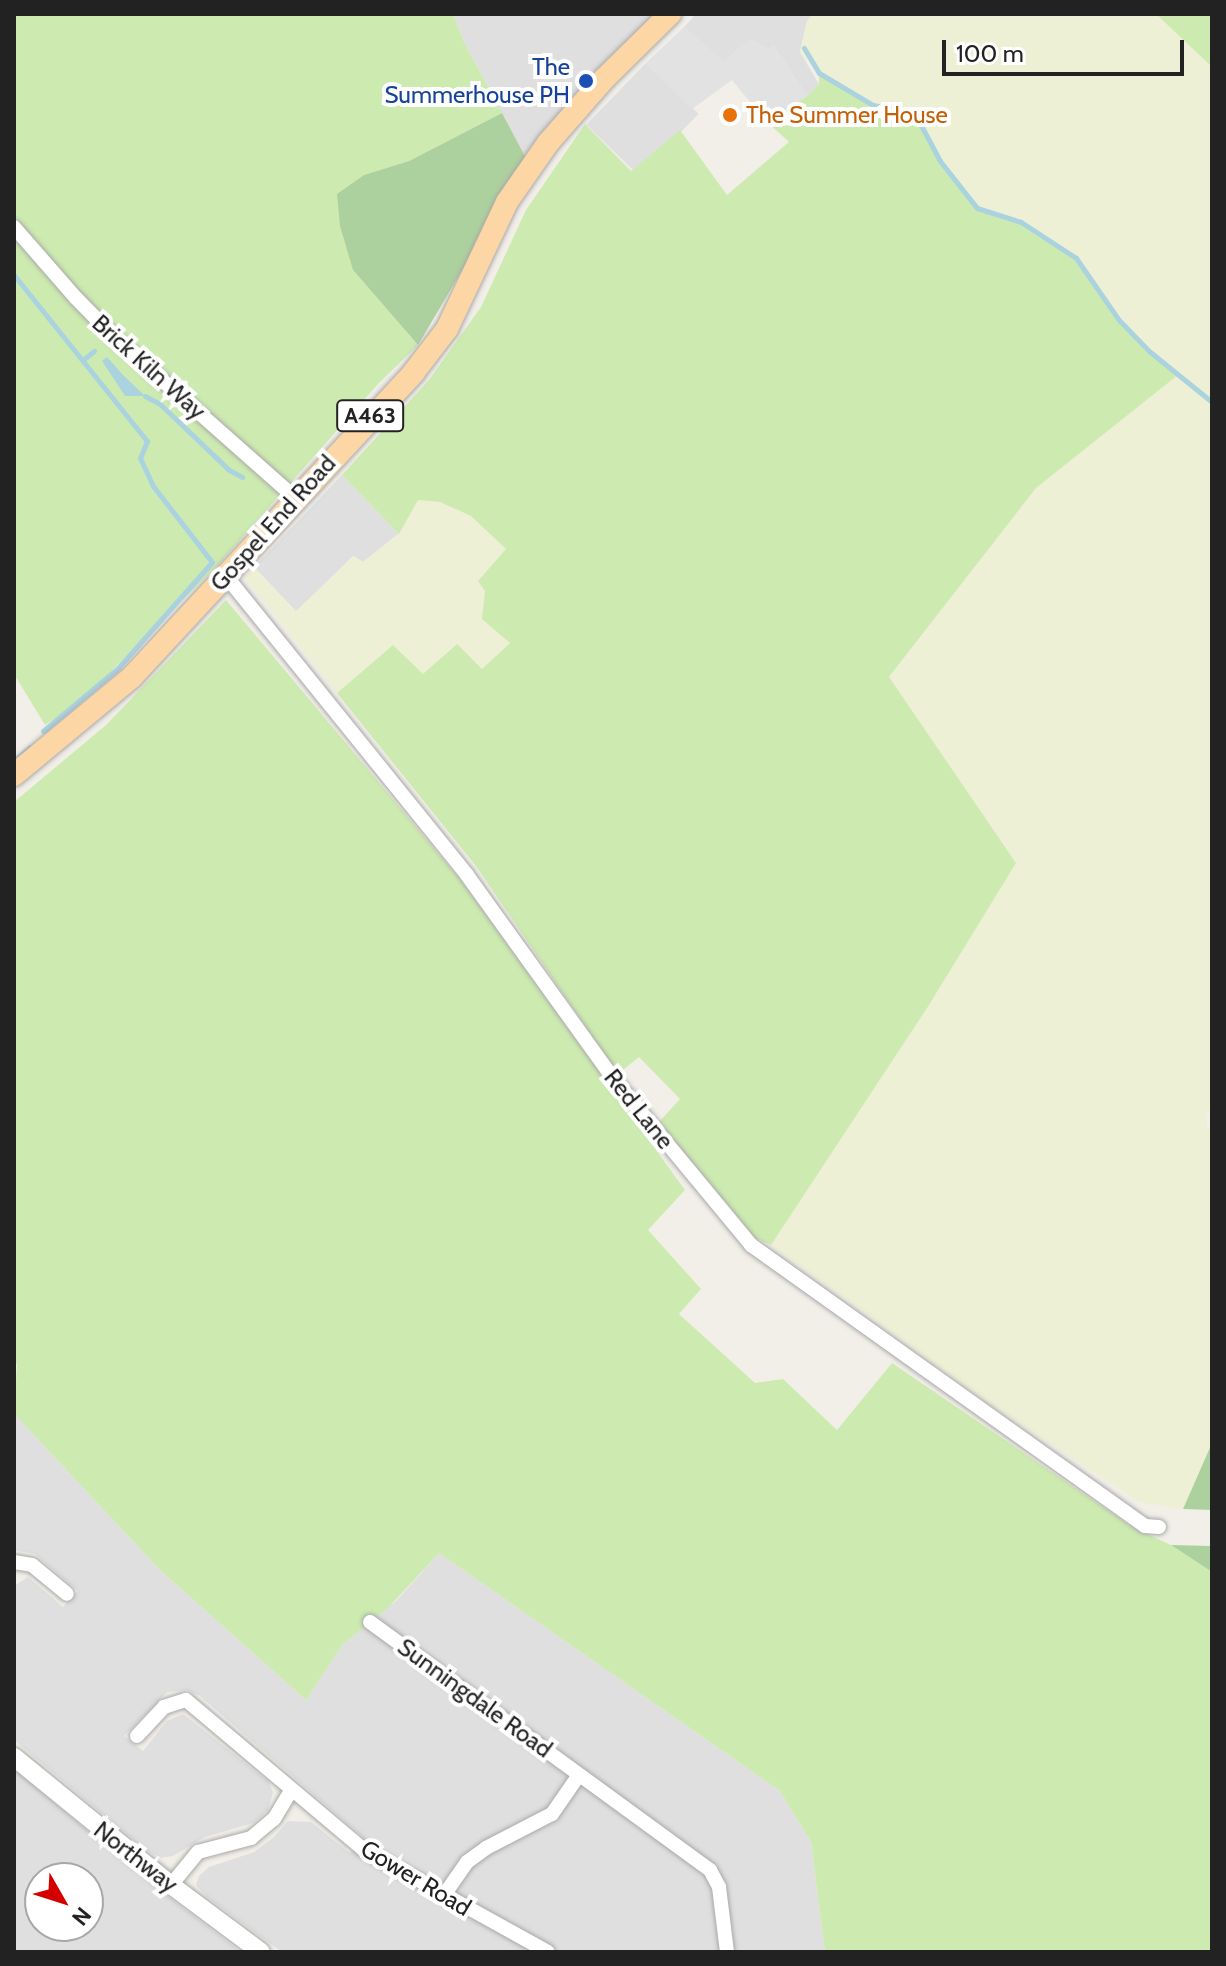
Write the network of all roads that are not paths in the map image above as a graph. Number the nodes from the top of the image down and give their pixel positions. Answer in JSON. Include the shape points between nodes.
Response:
{"nodes":[{"id":1,"x":670,"y":14,"type":"edge"},
{"id":2,"x":14,"y":227,"type":"edge"},
{"id":3,"x":294,"y":497,"type":"junction"},
{"id":4,"x":226,"y":576,"type":"junction"},
{"id":5,"x":14,"y":775,"type":"edge"},
{"id":6,"x":1159,"y":1527,"type":"dead end"},
{"id":7,"x":14,"y":1562,"type":"edge"},
{"id":8,"x":67,"y":1594,"type":"dead end"},
{"id":9,"x":370,"y":1622,"type":"dead end"},
{"id":10,"x":137,"y":1736,"type":"dead end"},
{"id":11,"x":14,"y":1757,"type":"edge"},
{"id":12,"x":579,"y":1775,"type":"junction"},
{"id":13,"x":291,"y":1791,"type":"junction"},
{"id":14,"x":171,"y":1885,"type":"junction"},
{"id":15,"x":444,"y":1895,"type":"junction"},
{"id":16,"x":261,"y":1952,"type":"edge"},
{"id":17,"x":548,"y":1952,"type":"edge"},
{"id":18,"x":727,"y":1952,"type":"edge"}],
"edges":[{"from":1,"to":3,"type":"main road","name":"Gospel End Road","number":"A463","via":[[548,143],[507,202],[447,329],[414,372]]},
{"from":2,"to":3,"type":"street","name":"Brick Kiln Way","via":[[120,343]]},
{"from":3,"to":4,"type":"main road","name":"Gospel End Road","number":"A463"},
{"from":4,"to":5,"type":"main road","name":"Gospel End Road","number":"A463","via":[[132,677]]},
{"from":4,"to":6,"type":"street","name":"Red Lane","via":[[467,875],[613,1078],[751,1245],[1145,1526]]},
{"from":7,"to":8,"type":"street","via":[[32,1565]]},
{"from":9,"to":12,"type":"street","name":"Sunningdale Road"},
{"from":10,"to":13,"type":"street","name":"Gower Road","via":[[164,1707],[186,1700]]},
{"from":11,"to":14,"type":"street","name":"Northway"},
{"from":12,"to":15,"type":"street","via":[[552,1814],[467,1862]]},
{"from":12,"to":18,"type":"street","name":"Sunningdale Road","via":[[715,1876]]},
{"from":13,"to":14,"type":"street","via":[[274,1819],[251,1838],[198,1852]]},
{"from":13,"to":15,"type":"street","name":"Gower Road","via":[[364,1850]]},
{"from":14,"to":16,"type":"street","name":"Northway"},
{"from":15,"to":17,"type":"street","name":"Gower Road"}]}
